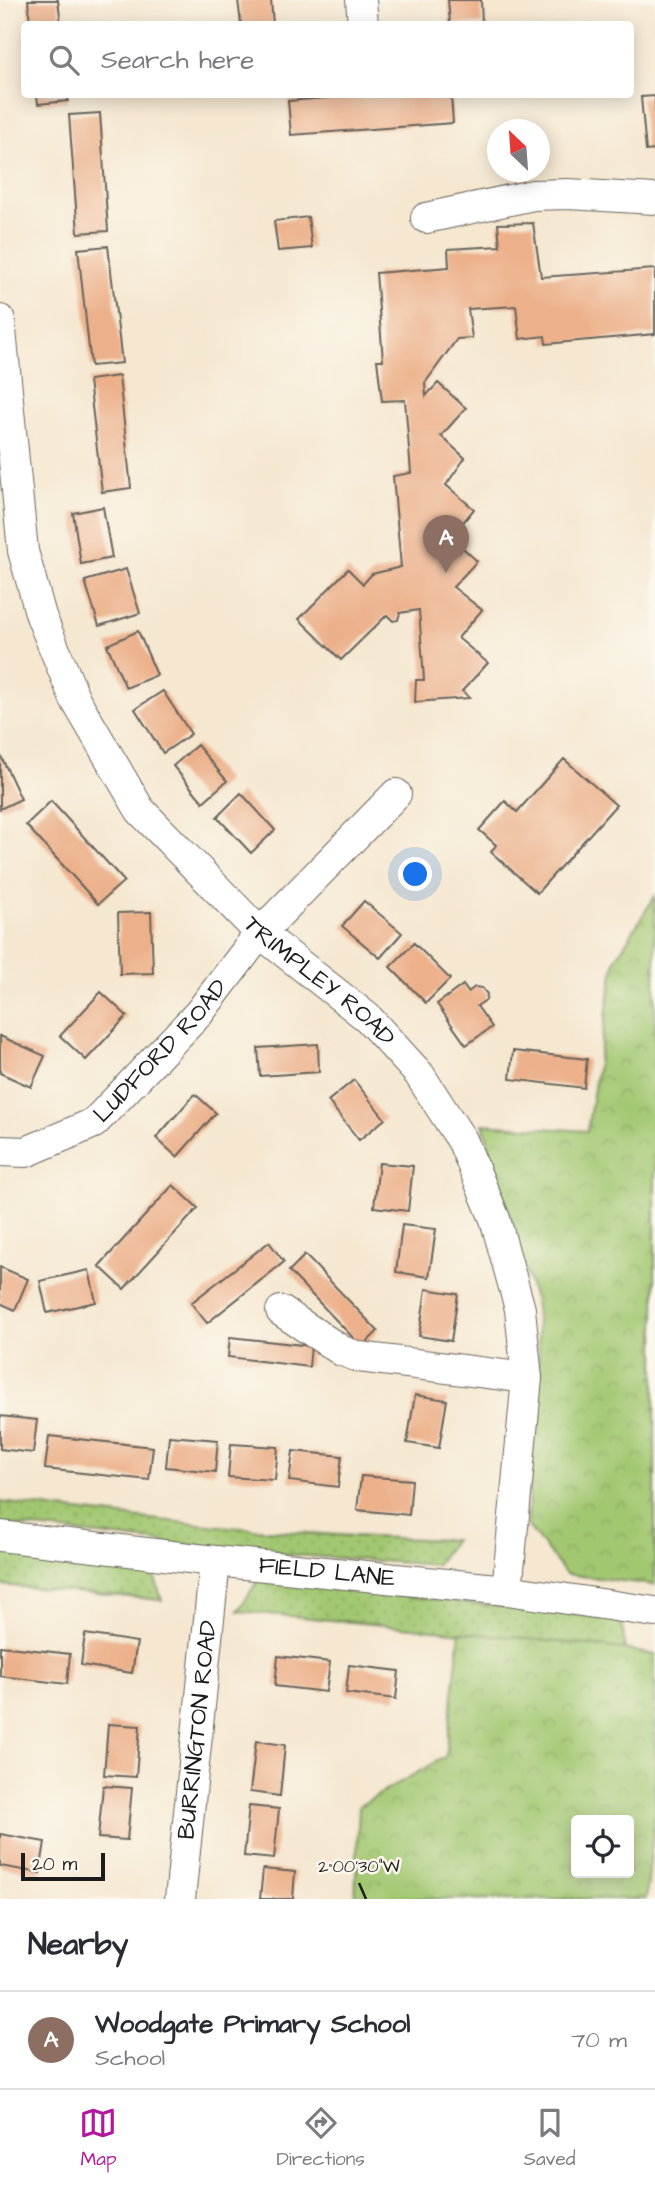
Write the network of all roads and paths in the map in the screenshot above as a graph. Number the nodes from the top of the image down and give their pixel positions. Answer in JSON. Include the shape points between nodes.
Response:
{"nodes":[{"id":1,"x":361,"y":0,"type":"edge"},
{"id":2,"x":363,"y":21,"type":"edge"},
{"id":3,"x":655,"y":200,"type":"edge"},
{"id":4,"x":426,"y":218,"type":"dead end"},
{"id":5,"x":0,"y":320,"type":"edge"},
{"id":6,"x":4,"y":409,"type":"edge"},
{"id":7,"x":396,"y":793,"type":"dead end"},
{"id":8,"x":260,"y":933,"type":"junction"},
{"id":9,"x":0,"y":1151,"type":"edge"},
{"id":10,"x":281,"y":1311,"type":"dead end"},
{"id":11,"x":527,"y":1378,"type":"junction"},
{"id":12,"x":0,"y":1536,"type":"edge"},
{"id":13,"x":215,"y":1561,"type":"junction"},
{"id":14,"x":507,"y":1590,"type":"junction"},
{"id":15,"x":655,"y":1612,"type":"edge"},
{"id":16,"x":180,"y":1899,"type":"edge"}],
"edges":[{"from":1,"to":2,"type":"street"},
{"from":3,"to":4,"type":"street","via":[[533,195]]},
{"from":5,"to":6,"type":"street","name":"TRIMPLEY ROAD"},
{"from":6,"to":8,"type":"street","name":"TRIMPLEY ROAD","via":[[23,551],[41,616],[75,699],[140,810]]},
{"from":7,"to":8,"type":"street","name":"LUDFORD ROAD"},
{"from":8,"to":9,"type":"street","name":"LUDFORD ROAD","via":[[199,1013],[94,1123],[26,1152]]},
{"from":8,"to":11,"type":"street","name":"TRIMPLEY ROAD","via":[[368,1018],[419,1074],[463,1142],[495,1219],[520,1309]]},
{"from":10,"to":11,"type":"street","via":[[359,1357]]},
{"from":11,"to":14,"type":"street","name":"TRIMPLEY ROAD"},
{"from":12,"to":13,"type":"street","name":"FIELD LANE"},
{"from":13,"to":14,"type":"street","name":"FIELD LANE"},
{"from":13,"to":16,"type":"street","name":"BURRINGTON ROAD"},
{"from":14,"to":15,"type":"street","name":"FIELD LANE"}]}
